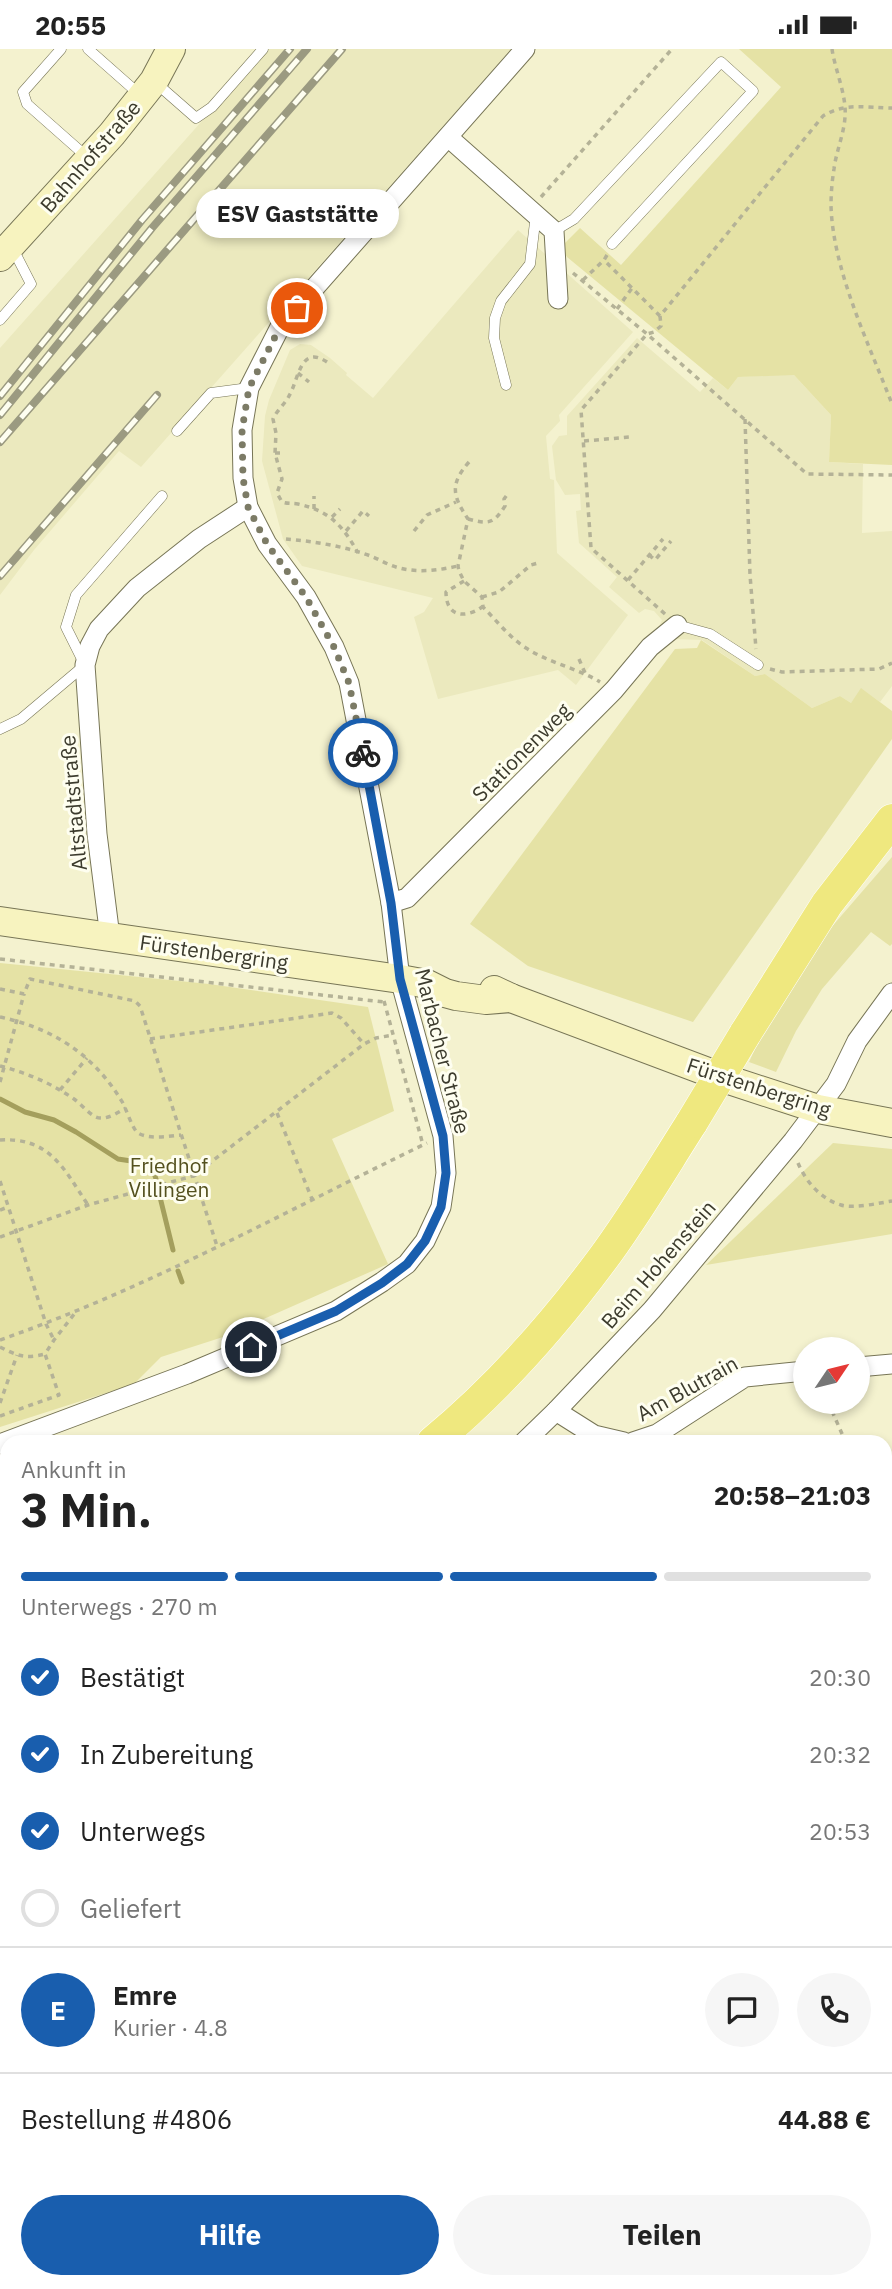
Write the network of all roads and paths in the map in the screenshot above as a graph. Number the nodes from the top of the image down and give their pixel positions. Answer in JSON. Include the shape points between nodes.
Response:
{"nodes":[{"id":1,"x":61,"y":49,"type":"edge"},
{"id":2,"x":88,"y":49,"type":"edge"},
{"id":3,"x":263,"y":49,"type":"edge"},
{"id":4,"x":672,"y":49,"type":"edge"},
{"id":5,"x":832,"y":49,"type":"edge"},
{"id":6,"x":522,"y":50,"type":"edge"},
{"id":7,"x":174,"y":51,"type":"edge"},
{"id":8,"x":148,"y":89,"type":"junction"},
{"id":9,"x":846,"y":106,"type":"junction"},
{"id":10,"x":892,"y":108,"type":"edge"},
{"id":11,"x":448,"y":137,"type":"junction"},
{"id":12,"x":89,"y":159,"type":"junction"},
{"id":13,"x":533,"y":211,"type":"junction"},
{"id":14,"x":554,"y":231,"type":"junction"},
{"id":15,"x":612,"y":244,"type":"joint"},
{"id":16,"x":5,"y":251,"type":"edge"},
{"id":17,"x":555,"y":259,"type":"junction"},
{"id":18,"x":604,"y":260,"type":"junction"},
{"id":19,"x":582,"y":281,"type":"junction"},
{"id":20,"x":632,"y":288,"type":"junction"},
{"id":21,"x":558,"y":299,"type":"dead end"},
{"id":22,"x":617,"y":309,"type":"junction"},
{"id":23,"x":660,"y":316,"type":"junction"},
{"id":24,"x":0,"y":320,"type":"edge"},
{"id":25,"x":647,"y":334,"type":"junction"},
{"id":26,"x":327,"y":362,"type":"dead end"},
{"id":27,"x":298,"y":373,"type":"junction"},
{"id":28,"x":309,"y":382,"type":"dead end"},
{"id":29,"x":506,"y":385,"type":"dead end"},
{"id":30,"x":249,"y":388,"type":"junction"},
{"id":31,"x":892,"y":404,"type":"edge"},
{"id":32,"x":745,"y":419,"type":"junction"},
{"id":33,"x":177,"y":431,"type":"dead end"},
{"id":34,"x":276,"y":433,"type":"junction"},
{"id":35,"x":282,"y":433,"type":"dead end"},
{"id":36,"x":630,"y":437,"type":"dead end"},
{"id":37,"x":584,"y":441,"type":"junction"},
{"id":38,"x":275,"y":453,"type":"junction"},
{"id":39,"x":283,"y":453,"type":"dead end"},
{"id":40,"x":469,"y":461,"type":"dead end"},
{"id":41,"x":892,"y":475,"type":"edge"},
{"id":42,"x":507,"y":495,"type":"dead end"},
{"id":43,"x":162,"y":496,"type":"dead end"},
{"id":44,"x":314,"y":496,"type":"dead end"},
{"id":45,"x":295,"y":497,"type":"dead end"},
{"id":46,"x":456,"y":502,"type":"junction"},
{"id":47,"x":295,"y":503,"type":"junction"},
{"id":48,"x":248,"y":507,"type":"junction"},
{"id":49,"x":314,"y":509,"type":"junction"},
{"id":50,"x":340,"y":509,"type":"dead end"},
{"id":51,"x":369,"y":516,"type":"dead end"},
{"id":52,"x":332,"y":517,"type":"junction"},
{"id":53,"x":468,"y":519,"type":"junction"},
{"id":54,"x":346,"y":531,"type":"junction"},
{"id":55,"x":414,"y":531,"type":"dead end"},
{"id":56,"x":663,"y":539,"type":"dead end"},
{"id":57,"x":671,"y":541,"type":"dead end"},
{"id":58,"x":267,"y":544,"type":"junction"},
{"id":59,"x":358,"y":553,"type":"junction"},
{"id":60,"x":649,"y":555,"type":"junction"},
{"id":61,"x":538,"y":563,"type":"dead end"},
{"id":62,"x":458,"y":566,"type":"junction"},
{"id":63,"x":628,"y":580,"type":"junction"},
{"id":64,"x":464,"y":581,"type":"junction"},
{"id":65,"x":482,"y":597,"type":"junction"},
{"id":66,"x":482,"y":607,"type":"junction"},
{"id":67,"x":677,"y":625,"type":"junction"},
{"id":68,"x":579,"y":659,"type":"dead end"},
{"id":69,"x":892,"y":663,"type":"edge"},
{"id":70,"x":85,"y":665,"type":"junction"},
{"id":71,"x":758,"y":665,"type":"junction"},
{"id":72,"x":0,"y":729,"type":"edge"},
{"id":73,"x":892,"y":820,"type":"edge"},
{"id":74,"x":391,"y":903,"type":"junction"},
{"id":75,"x":0,"y":921,"type":"edge"},
{"id":76,"x":110,"y":937,"type":"junction"},
{"id":77,"x":0,"y":959,"type":"edge"},
{"id":78,"x":400,"y":979,"type":"junction"},
{"id":79,"x":0,"y":989,"type":"edge"},
{"id":80,"x":892,"y":993,"type":"edge"},
{"id":81,"x":24,"y":994,"type":"junction"},
{"id":82,"x":0,"y":1017,"type":"edge"},
{"id":83,"x":16,"y":1020,"type":"junction"},
{"id":84,"x":393,"y":1035,"type":"junction"},
{"id":85,"x":150,"y":1039,"type":"junction"},
{"id":86,"x":364,"y":1044,"type":"junction"},
{"id":87,"x":87,"y":1058,"type":"junction"},
{"id":88,"x":2,"y":1067,"type":"edge"},
{"id":89,"x":0,"y":1081,"type":"edge"},
{"id":90,"x":60,"y":1090,"type":"junction"},
{"id":91,"x":126,"y":1108,"type":"junction"},
{"id":92,"x":818,"y":1109,"type":"junction"},
{"id":93,"x":277,"y":1113,"type":"junction"},
{"id":94,"x":892,"y":1123,"type":"edge"},
{"id":95,"x":181,"y":1135,"type":"junction"},
{"id":96,"x":0,"y":1140,"type":"edge"},
{"id":97,"x":793,"y":1141,"type":"junction"},
{"id":98,"x":193,"y":1176,"type":"junction"},
{"id":99,"x":0,"y":1181,"type":"edge"},
{"id":100,"x":1,"y":1188,"type":"edge"},
{"id":101,"x":3,"y":1198,"type":"edge"},
{"id":102,"x":312,"y":1199,"type":"junction"},
{"id":103,"x":892,"y":1201,"type":"edge"},
{"id":104,"x":88,"y":1205,"type":"junction"},
{"id":105,"x":8,"y":1207,"type":"junction"},
{"id":106,"x":0,"y":1210,"type":"edge"},
{"id":107,"x":18,"y":1231,"type":"junction"},
{"id":108,"x":0,"y":1237,"type":"edge"},
{"id":109,"x":217,"y":1246,"type":"junction"},
{"id":110,"x":76,"y":1312,"type":"junction"},
{"id":111,"x":46,"y":1324,"type":"junction"},
{"id":112,"x":0,"y":1340,"type":"edge"},
{"id":113,"x":54,"y":1340,"type":"junction"},
{"id":114,"x":0,"y":1347,"type":"edge"},
{"id":115,"x":17,"y":1355,"type":"junction"},
{"id":116,"x":46,"y":1355,"type":"junction"},
{"id":117,"x":892,"y":1364,"type":"edge"},
{"id":118,"x":870,"y":1366,"type":"edge"},
{"id":119,"x":793,"y":1371,"type":"edge"},
{"id":120,"x":0,"y":1403,"type":"edge"},
{"id":121,"x":556,"y":1411,"type":"junction"},
{"id":122,"x":833,"y":1414,"type":"edge"},
{"id":123,"x":0,"y":1416,"type":"edge"},
{"id":124,"x":24,"y":1435,"type":"edge"},
{"id":125,"x":440,"y":1435,"type":"edge"},
{"id":126,"x":531,"y":1435,"type":"edge"},
{"id":127,"x":594,"y":1435,"type":"edge"},
{"id":128,"x":654,"y":1435,"type":"edge"},
{"id":129,"x":843,"y":1435,"type":"edge"}],
"edges":[{"from":1,"to":12,"type":"lane","via":[[23,92],[27,104]]},
{"from":2,"to":8,"type":"lane"},
{"from":3,"to":8,"type":"lane","via":[[212,107],[196,118]]},
{"from":4,"to":13,"type":"path"},
{"from":5,"to":9,"type":"path"},
{"from":6,"to":11,"type":"street","name":"Marbacher Straße"},
{"from":7,"to":8,"type":"street","name":"Bahnhofstraße"},
{"from":8,"to":12,"type":"street","name":"Bahnhofstraße"},
{"from":9,"to":10,"type":"path"},
{"from":9,"to":23,"type":"path","via":[[823,116]]},
{"from":9,"to":31,"type":"path","via":[[833,170],[836,249]]},
{"from":11,"to":13,"type":"street"},
{"from":11,"to":30,"type":"street","name":"Marbacher Straße","via":[[280,327]]},
{"from":12,"to":16,"type":"street","name":"Bahnhofstraße"},
{"from":13,"to":14,"type":"street"},
{"from":13,"to":29,"type":"lane","via":[[530,264],[501,301],[495,318],[494,338]]},
{"from":14,"to":15,"type":"lane","via":[[574,219],[722,62],[754,91]]},
{"from":14,"to":17,"type":"street"},
{"from":15,"to":18,"type":"path"},
{"from":16,"to":24,"type":"lane","via":[[31,284]]},
{"from":17,"to":19,"type":"path"},
{"from":17,"to":21,"type":"street"},
{"from":18,"to":19,"type":"path"},
{"from":18,"to":20,"type":"path"},
{"from":19,"to":22,"type":"path"},
{"from":20,"to":22,"type":"path"},
{"from":20,"to":23,"type":"path"},
{"from":22,"to":25,"type":"path"},
{"from":23,"to":25,"type":"path","via":[[661,326]]},
{"from":25,"to":32,"type":"path"},
{"from":25,"to":37,"type":"path","via":[[581,410]]},
{"from":26,"to":27,"type":"path","via":[[310,356]]},
{"from":27,"to":28,"type":"path"},
{"from":27,"to":34,"type":"path","via":[[292,397],[273,419]]},
{"from":30,"to":33,"type":"lane","via":[[211,393]]},
{"from":30,"to":48,"type":"street","name":"Marbacher Straße","via":[[242,430]]},
{"from":32,"to":41,"type":"path","via":[[807,474]]},
{"from":32,"to":71,"type":"path"},
{"from":34,"to":35,"type":"path"},
{"from":34,"to":38,"type":"path"},
{"from":36,"to":37,"type":"path"},
{"from":37,"to":63,"type":"path","via":[[591,548]]},
{"from":38,"to":39,"type":"path"},
{"from":38,"to":47,"type":"path","via":[[282,479],[278,498]]},
{"from":40,"to":46,"type":"path","via":[[458,475]]},
{"from":42,"to":53,"type":"path","via":[[497,518],[483,523]]},
{"from":43,"to":70,"type":"lane","via":[[76,595],[66,627]]},
{"from":44,"to":49,"type":"path"},
{"from":45,"to":47,"type":"path"},
{"from":46,"to":53,"type":"path"},
{"from":46,"to":55,"type":"path","via":[[427,515]]},
{"from":47,"to":49,"type":"path"},
{"from":48,"to":58,"type":"street","name":"Marbacher Straße"},
{"from":48,"to":70,"type":"street","name":"Altstadtstraße","via":[[199,538],[137,588],[99,629]]},
{"from":49,"to":52,"type":"path"},
{"from":50,"to":52,"type":"path"},
{"from":51,"to":54,"type":"path","via":[[363,511]]},
{"from":52,"to":54,"type":"path"},
{"from":53,"to":62,"type":"path"},
{"from":54,"to":59,"type":"path"},
{"from":56,"to":60,"type":"path"},
{"from":57,"to":60,"type":"path","via":[[655,560]]},
{"from":58,"to":59,"type":"path","via":[[302,540]]},
{"from":58,"to":74,"type":"street","name":"Marbacher Straße","via":[[306,597],[349,683]]},
{"from":59,"to":62,"type":"path","via":[[390,565],[428,571]]},
{"from":60,"to":63,"type":"path"},
{"from":61,"to":65,"type":"path","via":[[499,592]]},
{"from":62,"to":64,"type":"path"},
{"from":63,"to":67,"type":"path"},
{"from":64,"to":65,"type":"path"},
{"from":64,"to":66,"type":"path","via":[[446,592],[449,604],[465,616]]},
{"from":65,"to":66,"type":"path"},
{"from":66,"to":68,"type":"path","via":[[525,648],[585,673]]},
{"from":67,"to":71,"type":"lane","via":[[709,633]]},
{"from":67,"to":74,"type":"street","name":"Stationenweg","via":[[650,647],[614,690],[407,898]]},
{"from":69,"to":71,"type":"path","via":[[879,669],[782,672]]},
{"from":70,"to":72,"type":"lane","name":"Altstadtstraße","via":[[21,719]]},
{"from":70,"to":76,"type":"street","name":"Altstadtstraße","via":[[97,834]]},
{"from":73,"to":125,"type":"main road","bridge":true,"via":[[827,904],[629,1221],[572,1299],[508,1371]]},
{"from":74,"to":78,"type":"street","name":"Marbacher Straße"},
{"from":75,"to":76,"type":"street","name":"Fürstenbergring"},
{"from":76,"to":78,"type":"street","name":"Fürstenbergring"},
{"from":77,"to":84,"type":"path","via":[[384,1002]]},
{"from":78,"to":92,"type":"street","name":"Fürstenbergring","via":[[456,996],[510,998]]},
{"from":78,"to":124,"type":"street","name":"Marbacher Straße","via":[[443,1136],[446,1173],[441,1207],[425,1241],[407,1264],[336,1311],[187,1374]]},
{"from":79,"to":81,"type":"path"},
{"from":80,"to":92,"type":"street","name":"Beim Hohenstein"},
{"from":81,"to":83,"type":"path"},
{"from":81,"to":85,"type":"path","via":[[30,979],[135,1001]]},
{"from":82,"to":83,"type":"path"},
{"from":83,"to":87,"type":"path","via":[[56,1035]]},
{"from":83,"to":88,"type":"path"},
{"from":84,"to":86,"type":"path"},
{"from":84,"to":102,"type":"path","via":[[423,1145]]},
{"from":85,"to":86,"type":"path","via":[[332,1013]]},
{"from":85,"to":95,"type":"path"},
{"from":86,"to":93,"type":"path"},
{"from":87,"to":90,"type":"path"},
{"from":87,"to":91,"type":"path"},
{"from":88,"to":89,"type":"path"},
{"from":88,"to":90,"type":"path","via":[[22,1071]]},
{"from":90,"to":91,"type":"path","via":[[97,1117],[109,1118]]},
{"from":91,"to":95,"type":"path","via":[[139,1133]]},
{"from":92,"to":94,"type":"street","name":"Fürstenbergring"},
{"from":92,"to":97,"type":"street","name":"Beim Hohenstein"},
{"from":93,"to":98,"type":"path"},
{"from":93,"to":102,"type":"path"},
{"from":95,"to":98,"type":"path"},
{"from":96,"to":104,"type":"path","via":[[22,1140],[43,1149],[63,1165]]},
{"from":97,"to":103,"type":"path","via":[[808,1182],[824,1196],[843,1206]]},
{"from":97,"to":121,"type":"street","name":"Beim Hohenstein","via":[[652,1310]]},
{"from":98,"to":104,"type":"path"},
{"from":98,"to":109,"type":"path"},
{"from":99,"to":100,"type":"path"},
{"from":100,"to":101,"type":"path"},
{"from":101,"to":105,"type":"path"},
{"from":102,"to":109,"type":"path"},
{"from":104,"to":107,"type":"path"},
{"from":105,"to":106,"type":"path"},
{"from":105,"to":107,"type":"path"},
{"from":107,"to":108,"type":"path"},
{"from":107,"to":111,"type":"path"},
{"from":109,"to":110,"type":"path"},
{"from":110,"to":111,"type":"path"},
{"from":110,"to":113,"type":"path"},
{"from":111,"to":112,"type":"path"},
{"from":111,"to":113,"type":"path"},
{"from":113,"to":116,"type":"path"},
{"from":114,"to":115,"type":"path"},
{"from":115,"to":116,"type":"path"},
{"from":115,"to":120,"type":"path"},
{"from":116,"to":123,"type":"path","via":[[59,1395]]},
{"from":117,"to":118,"type":"street"},
{"from":119,"to":128,"type":"street","name":"Am Blutrain","via":[[745,1377]]},
{"from":121,"to":126,"type":"street","name":"Beim Hohenstein"},
{"from":121,"to":127,"type":"street","name":"Am Blutrain"},
{"from":122,"to":129,"type":"path"}]}
